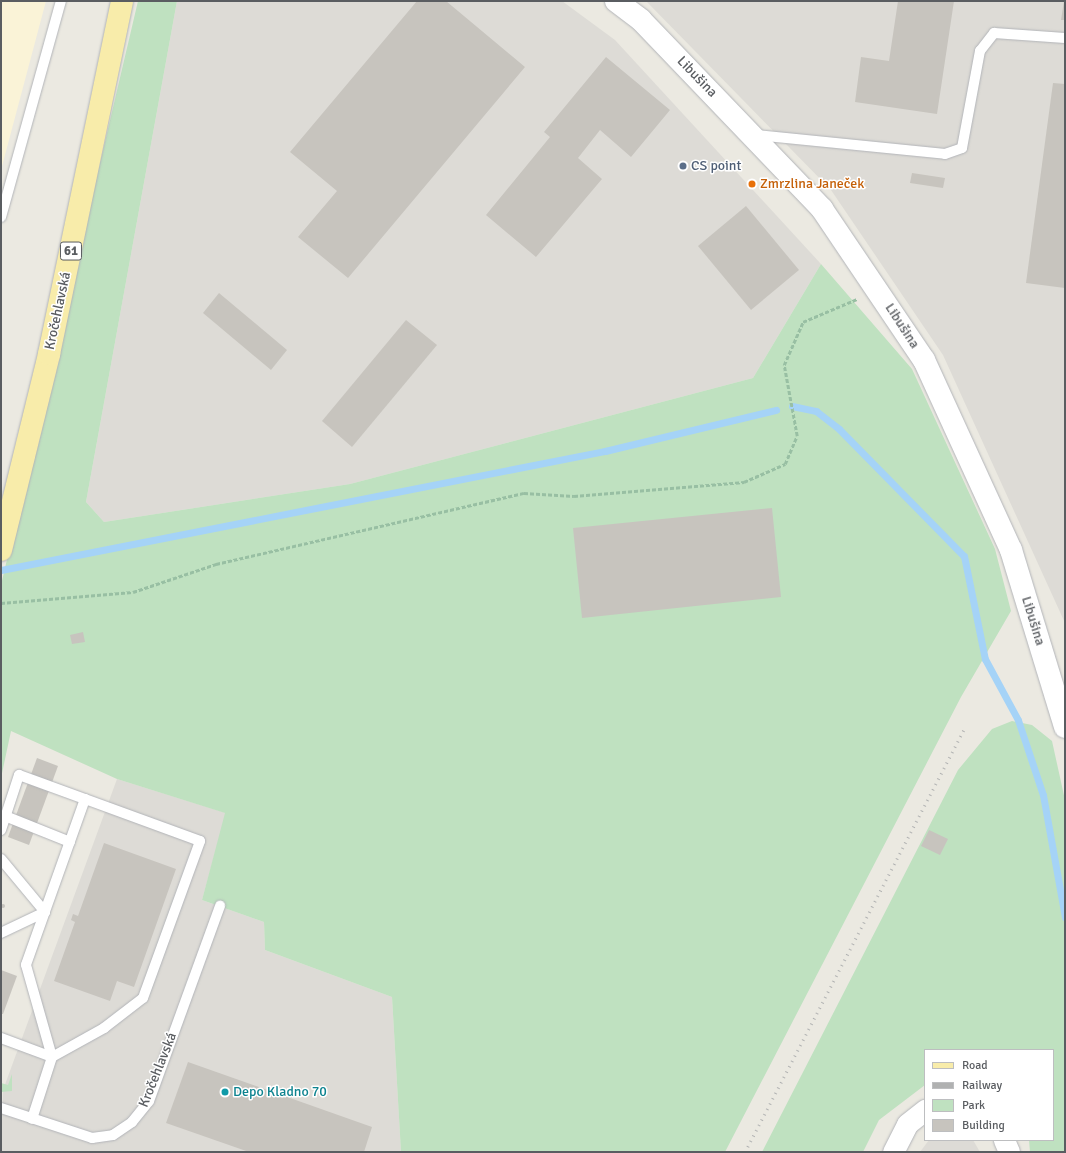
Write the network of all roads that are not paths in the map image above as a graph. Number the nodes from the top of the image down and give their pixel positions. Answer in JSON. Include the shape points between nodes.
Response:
{"nodes":[{"id":1,"x":61,"y":1,"type":"edge"},
{"id":2,"x":122,"y":1,"type":"edge"},
{"id":3,"x":616,"y":1,"type":"edge"},
{"id":4,"x":1065,"y":38,"type":"edge"},
{"id":5,"x":753,"y":135,"type":"junction"},
{"id":6,"x":1,"y":217,"type":"edge"},
{"id":7,"x":1,"y":550,"type":"edge"},
{"id":8,"x":1065,"y":727,"type":"edge"},
{"id":9,"x":85,"y":799,"type":"junction"},
{"id":10,"x":5,"y":816,"type":"junction"},
{"id":11,"x":1,"y":830,"type":"edge"},
{"id":12,"x":70,"y":842,"type":"junction"},
{"id":13,"x":1,"y":859,"type":"edge"},
{"id":14,"x":220,"y":906,"type":"dead end"},
{"id":15,"x":45,"y":912,"type":"junction"},
{"id":16,"x":1,"y":933,"type":"edge"},
{"id":17,"x":1,"y":1038,"type":"edge"},
{"id":18,"x":52,"y":1057,"type":"junction"},
{"id":19,"x":1,"y":1108,"type":"edge"},
{"id":20,"x":924,"y":1111,"type":"edge"},
{"id":21,"x":32,"y":1119,"type":"junction"},
{"id":22,"x":1004,"y":1141,"type":"edge"},
{"id":23,"x":893,"y":1152,"type":"edge"},
{"id":24,"x":1009,"y":1152,"type":"edge"}],
"edges":[{"from":1,"to":6,"type":"lane"},
{"from":2,"to":7,"type":"main road","name":"Kročehlavská","number":"61","via":[[49,354]]},
{"from":3,"to":5,"type":"main road","name":"Libušina","via":[[641,20]]},
{"from":4,"to":5,"type":"lane","via":[[994,33],[980,50],[962,148],[945,154]]},
{"from":5,"to":8,"type":"main road","name":"Libušina","via":[[822,209],[924,360],[1011,550]]},
{"from":9,"to":10,"type":"lane","via":[[19,774]]},
{"from":9,"to":12,"type":"lane"},
{"from":9,"to":18,"type":"lane","via":[[200,841],[143,998],[104,1028]]},
{"from":10,"to":11,"type":"lane"},
{"from":10,"to":12,"type":"lane"},
{"from":12,"to":15,"type":"lane"},
{"from":13,"to":15,"type":"lane"},
{"from":14,"to":21,"type":"lane","name":"Kročehlavská","via":[[152,1093],[139,1116],[119,1132],[99,1138],[84,1137]]},
{"from":15,"to":16,"type":"lane"},
{"from":15,"to":18,"type":"lane","via":[[26,965]]},
{"from":17,"to":18,"type":"lane"},
{"from":18,"to":21,"type":"lane"},
{"from":19,"to":21,"type":"lane","name":"Kročehlavská"},
{"from":20,"to":23,"type":"street","via":[[907,1124]]},
{"from":22,"to":24,"type":"street"}]}
